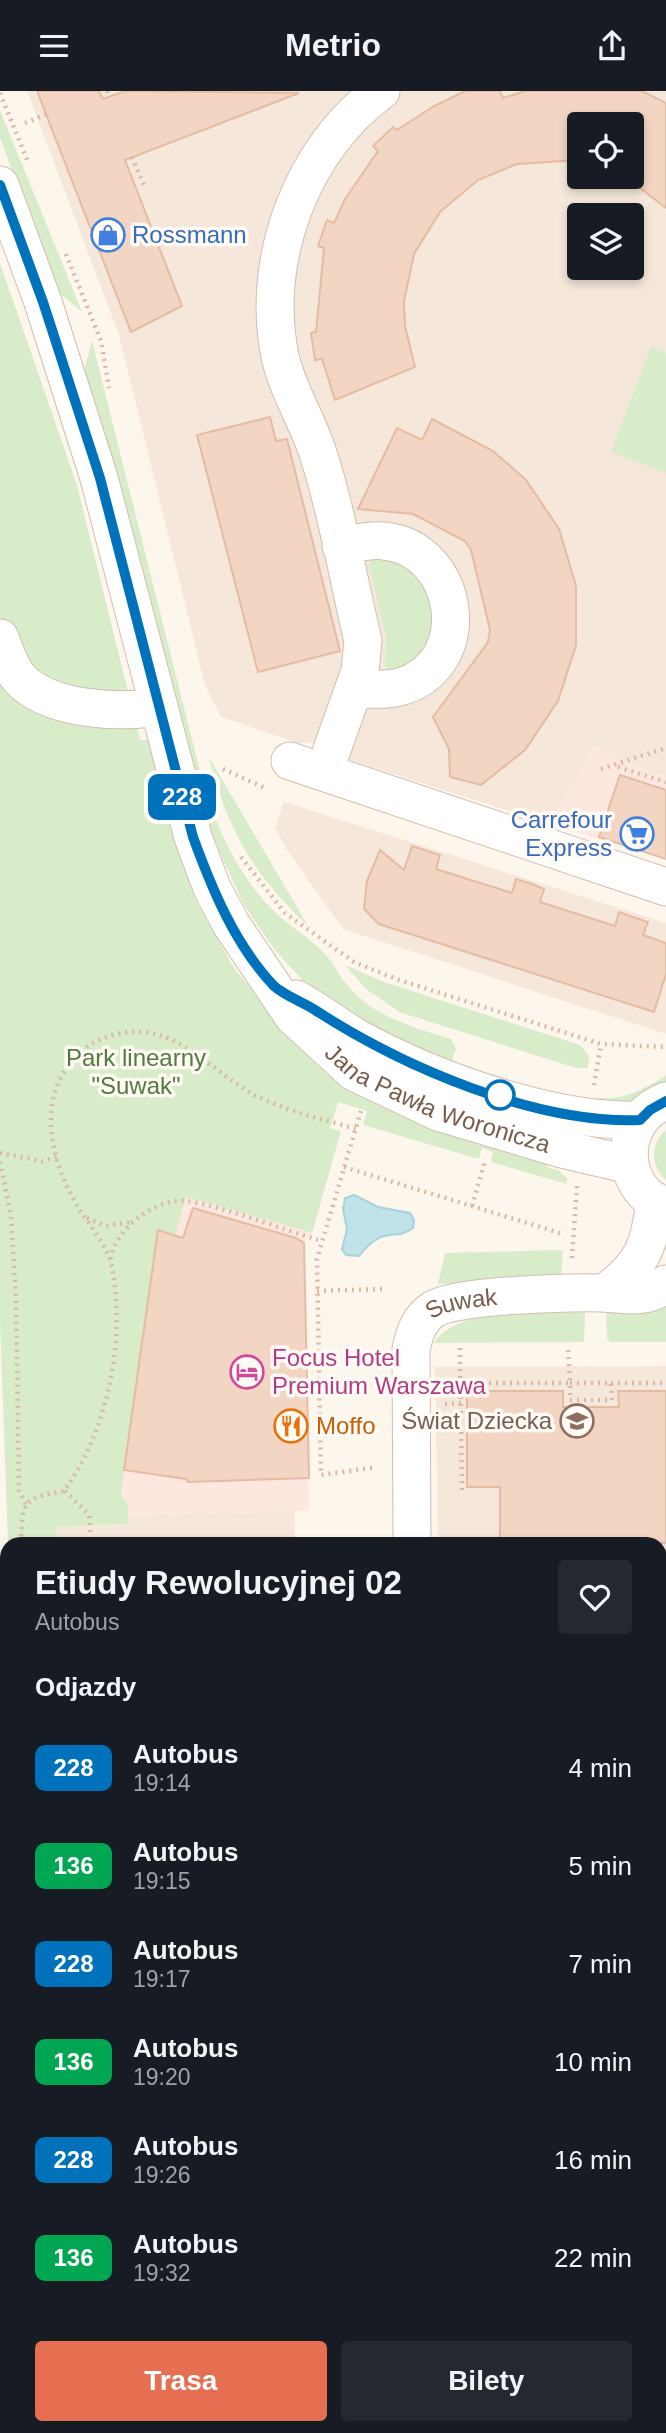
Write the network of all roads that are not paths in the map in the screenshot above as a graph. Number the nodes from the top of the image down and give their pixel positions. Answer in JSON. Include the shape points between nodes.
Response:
{"nodes":[{"id":1,"x":381,"y":91,"type":"edge"},
{"id":2,"x":0,"y":185,"type":"edge"},
{"id":3,"x":341,"y":546,"type":"junction"},
{"id":4,"x":0,"y":638,"type":"edge"},
{"id":5,"x":354,"y":689,"type":"junction"},
{"id":6,"x":159,"y":707,"type":"junction"},
{"id":7,"x":666,"y":887,"type":"edge"},
{"id":8,"x":275,"y":987,"type":"junction"},
{"id":9,"x":653,"y":1111,"type":"edge"},
{"id":10,"x":629,"y":1165,"type":"junction"},
{"id":11,"x":661,"y":1204,"type":"edge"},
{"id":12,"x":666,"y":1284,"type":"edge"},
{"id":13,"x":587,"y":1294,"type":"junction"},
{"id":14,"x":412,"y":1537,"type":"edge"}],
"edges":[{"from":1,"to":3,"type":"street","via":[[359,107],[321,153],[299,196],[282,246],[276,297],[280,356],[317,450]]},
{"from":2,"to":6,"type":"street","name":"Jana Pawła Woronicza","via":[[100,478]]},
{"from":3,"to":5,"type":"street","via":[[363,641]]},
{"from":3,"to":5,"type":"street","via":[[386,541],[418,552],[436,571],[451,602],[450,633],[421,675],[403,686]]},
{"from":4,"to":6,"type":"street","via":[[19,678],[37,692],[111,711]]},
{"from":5,"to":7,"type":"street","via":[[298,775]]},
{"from":6,"to":8,"type":"street","name":"Jana Pawła Woronicza","via":[[186,814],[212,888]]},
{"from":8,"to":9,"type":"street","name":"Jana Pawła Woronicza","via":[[358,1038],[444,1078],[568,1114],[615,1121]]},
{"from":8,"to":10,"type":"street","name":"Jana Pawła Woronicza","via":[[293,1016],[317,1041],[354,1072],[396,1094],[484,1127]]},
{"from":9,"to":10,"type":"street","via":[[630,1142]]},
{"from":10,"to":11,"type":"street","via":[[635,1181]]},
{"from":11,"to":13,"type":"street","via":[[632,1272]]},
{"from":12,"to":13,"type":"street","name":"Suwak","via":[[639,1296]]},
{"from":13,"to":14,"type":"street","name":"Suwak","via":[[454,1301],[433,1309],[418,1326],[411,1350]]}]}
